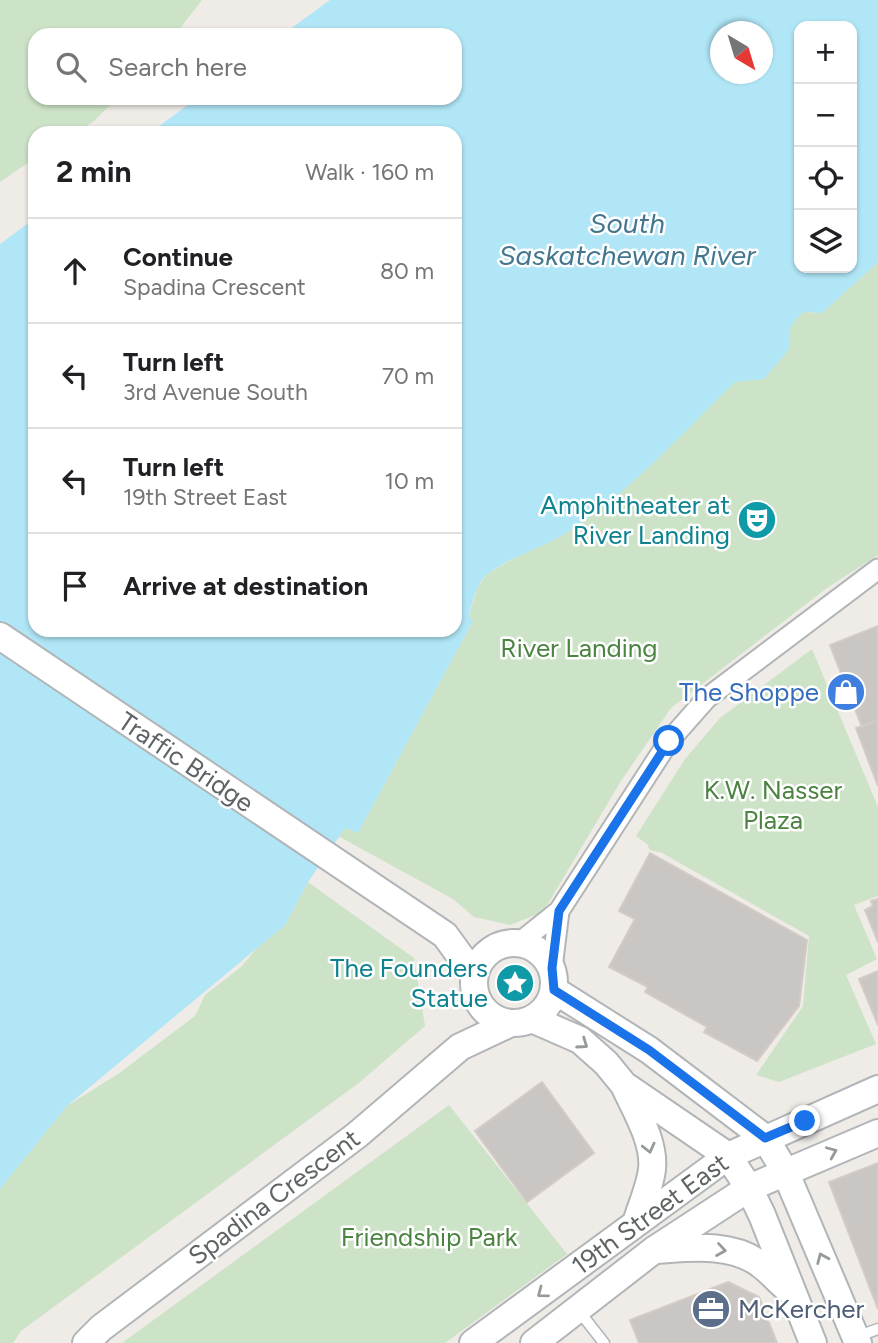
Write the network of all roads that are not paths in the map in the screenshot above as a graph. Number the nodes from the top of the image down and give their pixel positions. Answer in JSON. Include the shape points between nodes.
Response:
{"nodes":[{"id":1,"x":876,"y":571,"type":"edge"},
{"id":2,"x":0,"y":636,"type":"edge"},
{"id":3,"x":559,"y":911,"type":"junction"},
{"id":4,"x":445,"y":935,"type":"junction"},
{"id":5,"x":508,"y":944,"type":"junction"},
{"id":6,"x":553,"y":979,"type":"junction"},
{"id":7,"x":475,"y":984,"type":"junction"},
{"id":8,"x":521,"y":1021,"type":"junction"},
{"id":9,"x":460,"y":1047,"type":"junction"},
{"id":10,"x":624,"y":1085,"type":"junction"},
{"id":11,"x":878,"y":1089,"type":"edge"},
{"id":12,"x":878,"y":1132,"type":"edge"},
{"id":13,"x":765,"y":1138,"type":"junction"},
{"id":14,"x":728,"y":1156,"type":"junction"},
{"id":15,"x":785,"y":1171,"type":"junction"},
{"id":16,"x":749,"y":1188,"type":"junction"},
{"id":17,"x":636,"y":1223,"type":"junction"},
{"id":18,"x":654,"y":1250,"type":"junction"},
{"id":19,"x":794,"y":1295,"type":"junction"},
{"id":20,"x":578,"y":1311,"type":"junction"},
{"id":21,"x":864,"y":1336,"type":"edge"},
{"id":22,"x":86,"y":1343,"type":"edge"},
{"id":23,"x":473,"y":1343,"type":"edge"},
{"id":24,"x":534,"y":1343,"type":"edge"},
{"id":25,"x":604,"y":1343,"type":"edge"},
{"id":26,"x":813,"y":1343,"type":"edge"}],
"edges":[{"from":1,"to":3,"type":"street","via":[[707,698],[669,741]]},
{"from":2,"to":4,"type":"street","name":"Traffic Bridge"},
{"from":3,"to":5,"type":"street"},
{"from":3,"to":6,"type":"street"},
{"from":4,"to":5,"type":"street"},
{"from":4,"to":7,"type":"street"},
{"from":5,"to":6,"type":"street","via":[[539,951]]},
{"from":5,"to":7,"type":"street","via":[[481,960]]},
{"from":6,"to":8,"type":"street","via":[[545,1009]]},
{"from":6,"to":13,"type":"street"},
{"from":7,"to":8,"type":"street","via":[[486,1012],[495,1019]]},
{"from":7,"to":9,"type":"street"},
{"from":8,"to":9,"type":"street","name":"Spadina Crescent"},
{"from":8,"to":10,"type":"street","one_way":true,"via":[[580,1040]]},
{"from":9,"to":22,"type":"street","name":"Spadina Crescent","via":[[357,1135]]},
{"from":10,"to":14,"type":"street"},
{"from":10,"to":17,"type":"street","one_way":true,"via":[[651,1152],[652,1169]]},
{"from":11,"to":13,"type":"street","name":"19th Street East"},
{"from":15,"to":12,"type":"street","name":"19th Street East","one_way":true},
{"from":13,"to":14,"type":"street","name":"19th Street East"},
{"from":13,"to":15,"type":"street"},
{"from":14,"to":16,"type":"street"},
{"from":14,"to":17,"type":"street","name":"19th Street East"},
{"from":15,"to":16,"type":"street","name":"19th Street East"},
{"from":21,"to":15,"type":"street","one_way":true},
{"from":16,"to":18,"type":"street","name":"19th Street East"},
{"from":16,"to":19,"type":"street"},
{"from":17,"to":23,"type":"street","name":"19th Street East","one_way":true},
{"from":18,"to":19,"type":"street","one_way":true,"via":[[703,1247],[736,1252],[758,1262]]},
{"from":18,"to":20,"type":"street","name":"19th Street East"},
{"from":19,"to":26,"type":"street"},
{"from":20,"to":24,"type":"street","name":"19th Street East"},
{"from":20,"to":25,"type":"lane"}]}
